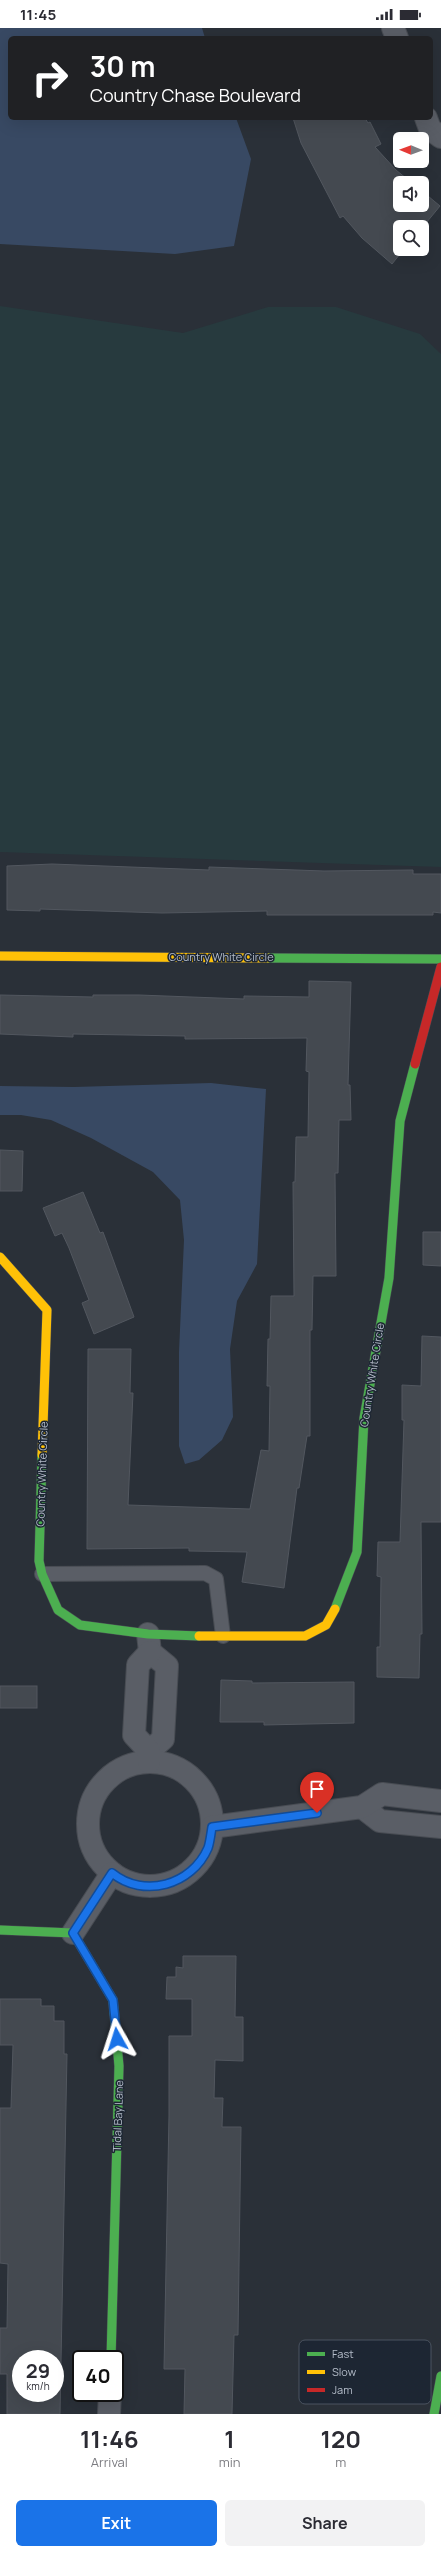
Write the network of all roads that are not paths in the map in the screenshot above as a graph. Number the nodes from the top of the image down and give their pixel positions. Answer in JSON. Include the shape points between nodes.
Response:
{"nodes":[{"id":1,"x":427,"y":120,"type":"edge"},
{"id":2,"x":441,"y":137,"type":"edge"},
{"id":3,"x":0,"y":956,"type":"edge"},
{"id":4,"x":441,"y":959,"type":"edge"},
{"id":5,"x":441,"y":967,"type":"edge"},
{"id":6,"x":0,"y":1256,"type":"edge"},
{"id":7,"x":42,"y":1574,"type":"junction"},
{"id":8,"x":223,"y":1636,"type":"junction"},
{"id":9,"x":149,"y":1643,"type":"junction"},
{"id":10,"x":149,"y":1756,"type":"junction"},
{"id":11,"x":441,"y":1801,"type":"edge"},
{"id":12,"x":362,"y":1807,"type":"junction"},
{"id":13,"x":212,"y":1827,"type":"junction"},
{"id":14,"x":441,"y":1827,"type":"edge"},
{"id":15,"x":112,"y":1873,"type":"junction"},
{"id":16,"x":0,"y":1930,"type":"edge"},
{"id":17,"x":73,"y":1933,"type":"junction"},
{"id":18,"x":111,"y":2350,"type":"edge"},
{"id":19,"x":441,"y":2376,"type":"edge"},
{"id":20,"x":110,"y":2402,"type":"edge"},
{"id":21,"x":110,"y":2414,"type":"edge"},
{"id":22,"x":434,"y":2414,"type":"edge"}],
"edges":[{"from":1,"to":2,"type":"street","via":[[430,129]]},
{"from":3,"to":4,"type":"street","name":"Country White Circle"},
{"from":5,"to":8,"type":"street","name":"Country White Circle","via":[[400,1121],[388,1278],[364,1418],[357,1552],[338,1603],[326,1625],[305,1636]]},
{"from":6,"to":7,"type":"street","name":"Country White Circle","via":[[47,1310],[39,1561]]},
{"from":7,"to":8,"type":"lane","via":[[205,1573],[216,1579]]},
{"from":7,"to":9,"type":"street","name":"Country White Circle","via":[[58,1610],[80,1625]]},
{"from":8,"to":9,"type":"street","name":"Country White Circle"},
{"from":9,"to":10,"type":"street","via":[[138,1664],[134,1735]]},
{"from":9,"to":10,"type":"street","via":[[167,1666],[162,1739]]},
{"from":10,"to":13,"type":"street","via":[[187,1774],[201,1788],[210,1806]]},
{"from":10,"to":15,"type":"street","via":[[111,1775],[98,1790],[89,1808],[87,1829],[92,1850],[104,1868]]},
{"from":11,"to":12,"type":"street","via":[[382,1794]]},
{"from":12,"to":13,"type":"street"},
{"from":12,"to":14,"type":"street","via":[[380,1821]]},
{"from":13,"to":15,"type":"street","via":[[208,1848],[197,1865],[181,1879],[162,1886],[140,1887],[121,1880]]},
{"from":15,"to":17,"type":"street"},
{"from":16,"to":17,"type":"street"},
{"from":17,"to":18,"type":"street","name":"Tidal Bay Lane","via":[[113,2000],[119,2066]]},
{"from":19,"to":22,"type":"street"},
{"from":20,"to":21,"type":"street"}]}
